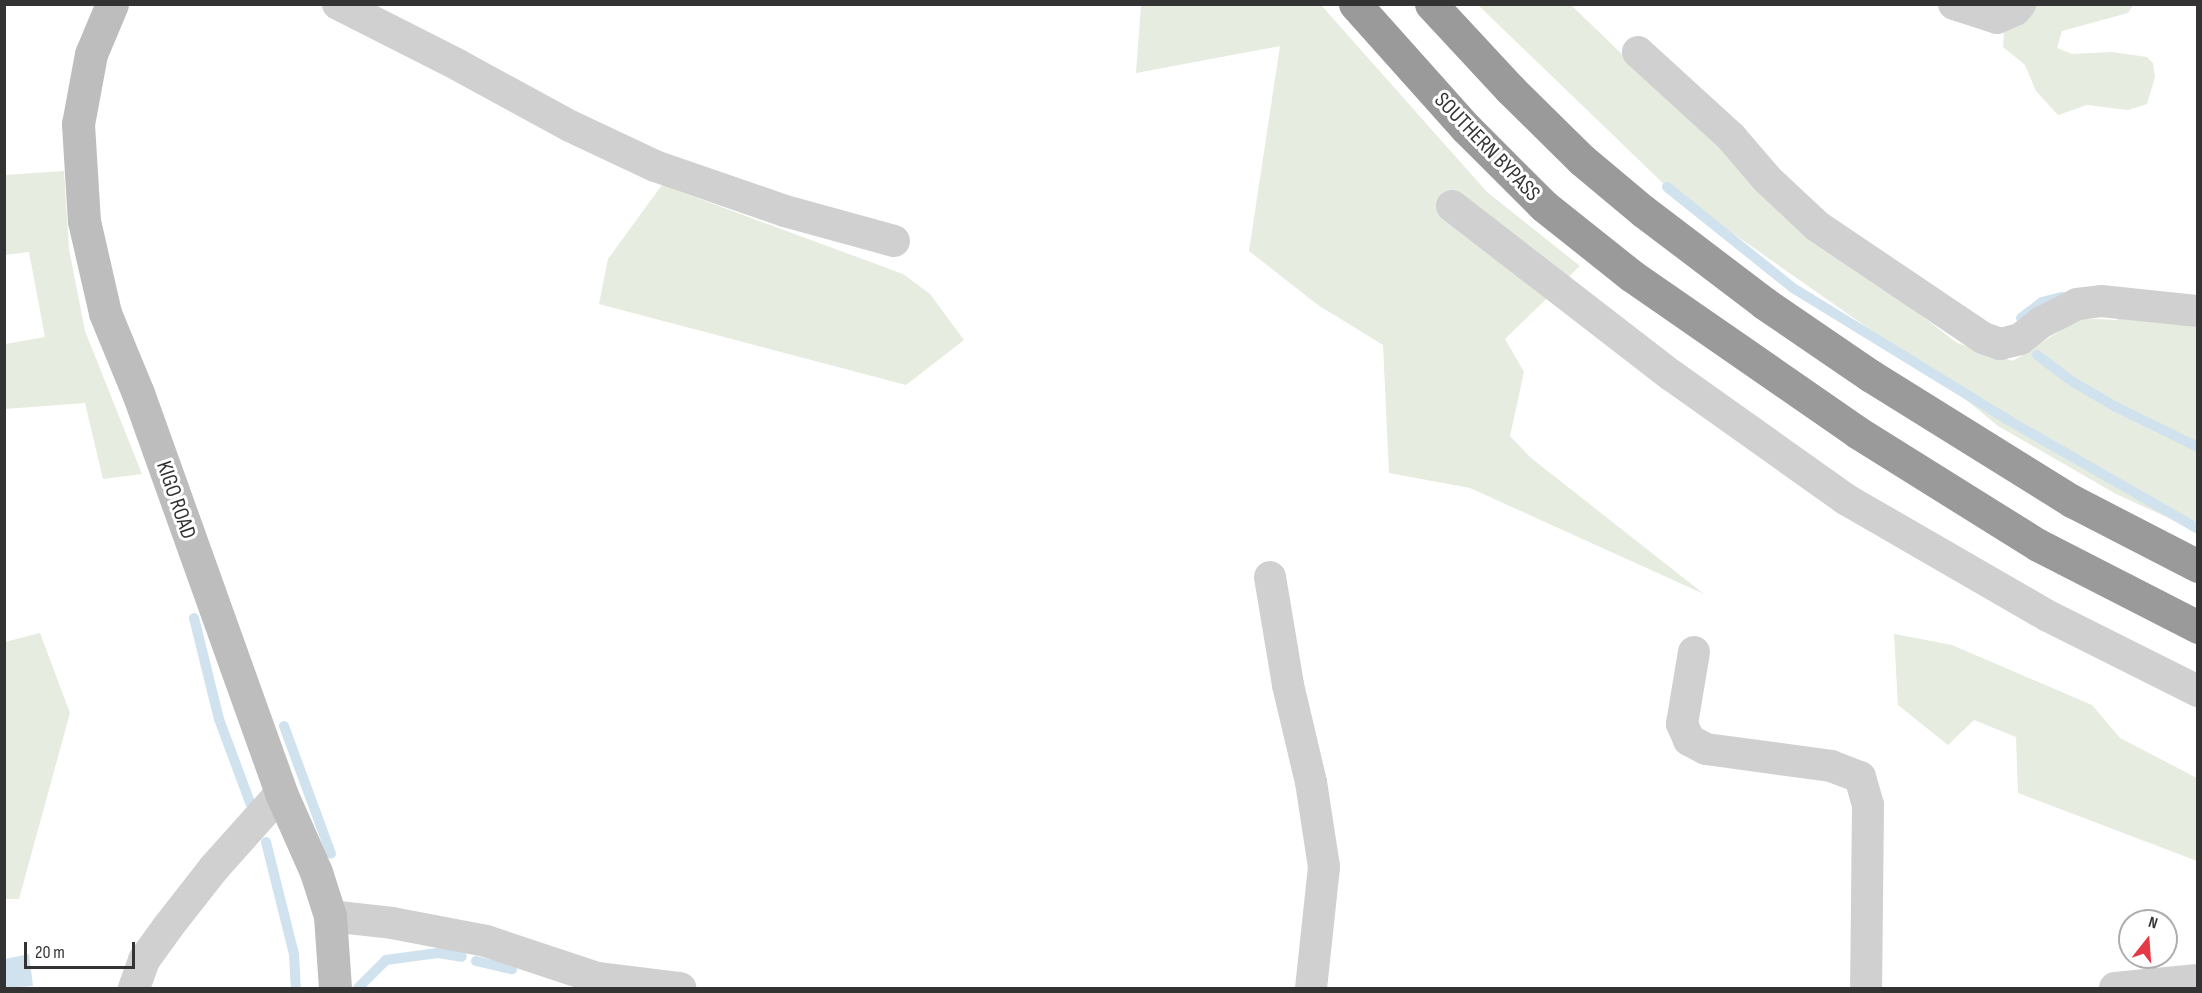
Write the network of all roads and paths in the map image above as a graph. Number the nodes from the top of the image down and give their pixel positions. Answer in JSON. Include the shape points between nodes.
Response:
{"nodes":[{"id":1,"x":112,"y":4,"type":"edge"},
{"id":2,"x":338,"y":4,"type":"edge"},
{"id":3,"x":1355,"y":4,"type":"edge"},
{"id":4,"x":1431,"y":4,"type":"edge"},
{"id":5,"x":1954,"y":4,"type":"edge"},
{"id":6,"x":2020,"y":4,"type":"edge"},
{"id":7,"x":1638,"y":52,"type":"dead end"},
{"id":8,"x":1452,"y":206,"type":"dead end"},
{"id":9,"x":894,"y":241,"type":"dead end"},
{"id":10,"x":2198,"y":311,"type":"edge"},
{"id":11,"x":2198,"y":566,"type":"edge"},
{"id":12,"x":1270,"y":577,"type":"dead end"},
{"id":13,"x":2198,"y":627,"type":"edge"},
{"id":14,"x":1694,"y":652,"type":"dead end"},
{"id":15,"x":2198,"y":691,"type":"edge"},
{"id":16,"x":281,"y":793,"type":"junction"},
{"id":17,"x":330,"y":916,"type":"junction"},
{"id":18,"x":2198,"y":980,"type":"edge"},
{"id":19,"x":135,"y":988,"type":"edge"},
{"id":20,"x":335,"y":988,"type":"edge"},
{"id":21,"x":680,"y":988,"type":"edge"},
{"id":22,"x":1311,"y":988,"type":"edge"},
{"id":23,"x":1866,"y":988,"type":"edge"},
{"id":24,"x":2115,"y":988,"type":"edge"}],
"edges":[{"from":1,"to":16,"type":"street","name":"KIGO ROAD","via":[[92,54],[78,124],[84,221],[105,313],[138,393]]},
{"from":2,"to":9,"type":"street","via":[[570,126],[655,166],[785,211]]},
{"from":3,"to":13,"type":"highway","name":"SOUTHERN BYPASS","via":[[1466,128],[1544,206],[1632,276],[1857,432],[2029,539]]},
{"from":4,"to":11,"type":"highway","via":[[1582,160],[1764,303],[1871,376],[2072,501]]},
{"from":5,"to":6,"type":"street","via":[[1997,18]]},
{"from":7,"to":10,"type":"street","via":[[1731,137],[1767,179],[1817,225],[1983,338],[2000,344],[2020,339],[2077,304],[2101,301]]},
{"from":8,"to":15,"type":"street","via":[[1671,375],[1847,500],[2048,616]]},
{"from":12,"to":22,"type":"street","via":[[1324,867]]},
{"from":14,"to":23,"type":"street","via":[[1682,724],[1689,740],[1706,749],[1831,766],[1860,777],[1868,805]]},
{"from":16,"to":17,"type":"street","name":"KIGO ROAD","via":[[316,872]]},
{"from":16,"to":19,"type":"street","via":[[167,928],[144,960]]},
{"from":17,"to":20,"type":"street","name":"KIGO ROAD"},
{"from":17,"to":21,"type":"street","via":[[486,941],[597,978]]},
{"from":18,"to":24,"type":"street"}]}
